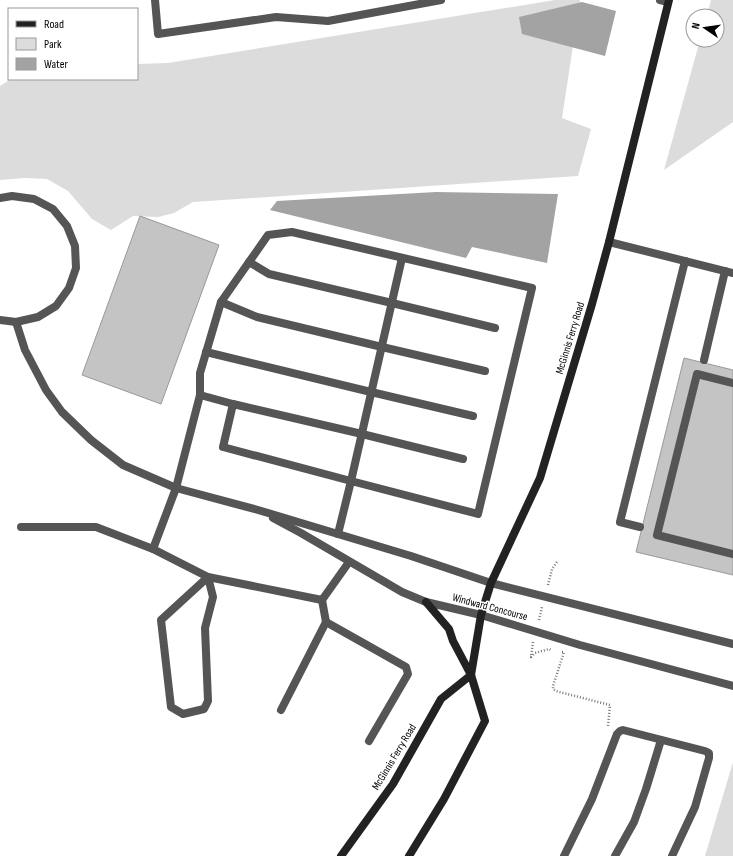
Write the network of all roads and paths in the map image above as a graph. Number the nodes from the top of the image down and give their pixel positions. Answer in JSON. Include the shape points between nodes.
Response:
{"nodes":[{"id":1,"x":155,"y":0,"type":"edge"},
{"id":2,"x":441,"y":0,"type":"edge"},
{"id":3,"x":666,"y":1,"type":"edge"},
{"id":4,"x":0,"y":198,"type":"edge"},
{"id":5,"x":609,"y":242,"type":"junction"},
{"id":6,"x":402,"y":258,"type":"junction"},
{"id":7,"x":685,"y":261,"type":"junction"},
{"id":8,"x":249,"y":262,"type":"junction"},
{"id":9,"x":729,"y":272,"type":"edge"},
{"id":10,"x":221,"y":302,"type":"junction"},
{"id":11,"x":392,"y":303,"type":"junction"},
{"id":12,"x":0,"y":320,"type":"edge"},
{"id":13,"x":16,"y":322,"type":"junction"},
{"id":14,"x":495,"y":328,"type":"dead end"},
{"id":15,"x":382,"y":347,"type":"junction"},
{"id":16,"x":206,"y":352,"type":"junction"},
{"id":17,"x":704,"y":360,"type":"dead end"},
{"id":18,"x":485,"y":371,"type":"dead end"},
{"id":19,"x":733,"y":383,"type":"edge"},
{"id":20,"x":371,"y":392,"type":"junction"},
{"id":21,"x":200,"y":395,"type":"junction"},
{"id":22,"x":233,"y":404,"type":"junction"},
{"id":23,"x":473,"y":416,"type":"dead end"},
{"id":24,"x":362,"y":434,"type":"junction"},
{"id":25,"x":463,"y":459,"type":"dead end"},
{"id":26,"x":351,"y":481,"type":"junction"},
{"id":27,"x":176,"y":488,"type":"junction"},
{"id":28,"x":258,"y":510,"type":"junction"},
{"id":29,"x":21,"y":527,"type":"dead end"},
{"id":30,"x":640,"y":527,"type":"dead end"},
{"id":31,"x":338,"y":534,"type":"junction"},
{"id":32,"x":153,"y":549,"type":"junction"},
{"id":33,"x":733,"y":554,"type":"edge"},
{"id":34,"x":349,"y":562,"type":"junction"},
{"id":35,"x":557,"y":562,"type":"dead end"},
{"id":36,"x":208,"y":577,"type":"junction"},
{"id":37,"x":491,"y":583,"type":"junction"},
{"id":38,"x":545,"y":597,"type":"junction"},
{"id":39,"x":322,"y":600,"type":"junction"},
{"id":40,"x":426,"y":602,"type":"junction"},
{"id":41,"x":482,"y":615,"type":"junction"},
{"id":42,"x":326,"y":622,"type":"junction"},
{"id":43,"x":536,"y":631,"type":"junction"},
{"id":44,"x":733,"y":644,"type":"edge"},
{"id":45,"x":471,"y":675,"type":"junction"},
{"id":46,"x":733,"y":686,"type":"edge"},
{"id":47,"x":282,"y":710,"type":"dead end"},
{"id":48,"x":608,"y":729,"type":"dead end"},
{"id":49,"x":661,"y":740,"type":"junction"},
{"id":50,"x":369,"y":741,"type":"dead end"},
{"id":51,"x":341,"y":856,"type":"edge"},
{"id":52,"x":409,"y":856,"type":"edge"},
{"id":53,"x":564,"y":856,"type":"edge"},
{"id":54,"x":615,"y":856,"type":"edge"},
{"id":55,"x":672,"y":856,"type":"edge"}],
"edges":[{"from":1,"to":2,"type":"street","via":[[158,34],[276,18],[328,21]]},
{"from":3,"to":5,"type":"main road","name":"McGinnis Ferry Road"},
{"from":4,"to":13,"type":"street","via":[[12,196],[34,199],[53,209],[67,226],[75,246],[76,268],[69,288],[56,306],[38,317]]},
{"from":5,"to":7,"type":"street"},
{"from":5,"to":37,"type":"main road","name":"McGinnis Ferry Road","via":[[540,478]]},
{"from":6,"to":8,"type":"street","via":[[292,232],[268,235]]},
{"from":6,"to":11,"type":"street"},
{"from":6,"to":26,"type":"street","via":[[532,288],[478,514]]},
{"from":7,"to":9,"type":"street"},
{"from":7,"to":30,"type":"street","via":[[620,522]]},
{"from":8,"to":10,"type":"street"},
{"from":8,"to":11,"type":"street","via":[[269,274]]},
{"from":9,"to":17,"type":"street"},
{"from":10,"to":15,"type":"street","via":[[257,317]]},
{"from":10,"to":16,"type":"street"},
{"from":11,"to":14,"type":"street"},
{"from":11,"to":15,"type":"street"},
{"from":12,"to":13,"type":"street"},
{"from":13,"to":27,"type":"street","name":"Windward Concourse","via":[[25,350],[44,387],[62,412],[91,440],[123,465]]},
{"from":15,"to":18,"type":"street"},
{"from":15,"to":20,"type":"street"},
{"from":16,"to":20,"type":"street"},
{"from":16,"to":21,"type":"street","via":[[200,373]]},
{"from":19,"to":33,"type":"street","via":[[697,374],[657,536]]},
{"from":20,"to":23,"type":"street"},
{"from":20,"to":24,"type":"street"},
{"from":21,"to":22,"type":"street"},
{"from":21,"to":27,"type":"street"},
{"from":22,"to":24,"type":"street"},
{"from":22,"to":26,"type":"street","via":[[223,447]]},
{"from":24,"to":25,"type":"street"},
{"from":24,"to":26,"type":"street"},
{"from":26,"to":31,"type":"street"},
{"from":27,"to":28,"type":"street","name":"Windward Concourse"},
{"from":27,"to":32,"type":"street"},
{"from":28,"to":31,"type":"street","name":"Windward Concourse"},
{"from":28,"to":34,"type":"street","name":"Windward Concourse"},
{"from":29,"to":32,"type":"street","via":[[96,526]]},
{"from":31,"to":37,"type":"street","name":"Windward Concourse"},
{"from":32,"to":36,"type":"street"},
{"from":34,"to":39,"type":"street"},
{"from":34,"to":40,"type":"street","name":"Windward Concourse","via":[[402,592]]},
{"from":35,"to":38,"type":"path","via":[[552,568]]},
{"from":36,"to":36,"type":"street","via":[[161,620],[171,707],[183,714],[204,709],[208,701],[205,628],[213,597]]},
{"from":36,"to":39,"type":"street"},
{"from":37,"to":38,"type":"street","name":"Windward Concourse"},
{"from":37,"to":41,"type":"main road","name":"McGinnis Ferry Road"},
{"from":38,"to":43,"type":"path"},
{"from":38,"to":44,"type":"street","name":"Windward Concourse"},
{"from":39,"to":42,"type":"street"},
{"from":40,"to":41,"type":"street","name":"Windward Concourse"},
{"from":40,"to":45,"type":"main road","via":[[449,629]]},
{"from":41,"to":43,"type":"street","name":"Windward Concourse"},
{"from":41,"to":45,"type":"main road","name":"McGinnis Ferry Road"},
{"from":42,"to":47,"type":"street"},
{"from":42,"to":50,"type":"street","via":[[406,667],[408,674]]},
{"from":43,"to":46,"type":"street","name":"Windward Concourse"},
{"from":43,"to":48,"type":"path","via":[[531,657],[535,653],[549,650],[564,652],[553,688],[556,692],[610,705]]},
{"from":45,"to":51,"type":"main road","name":"McGinnis Ferry Road","via":[[441,699],[393,784]]},
{"from":45,"to":52,"type":"main road","name":"McGinnis Ferry Road","via":[[485,721],[444,799]]},
{"from":49,"to":53,"type":"street","via":[[623,730],[617,734],[592,799]]},
{"from":49,"to":54,"type":"street","via":[[634,822]]},
{"from":49,"to":55,"type":"street","via":[[709,754],[696,808]]}]}
